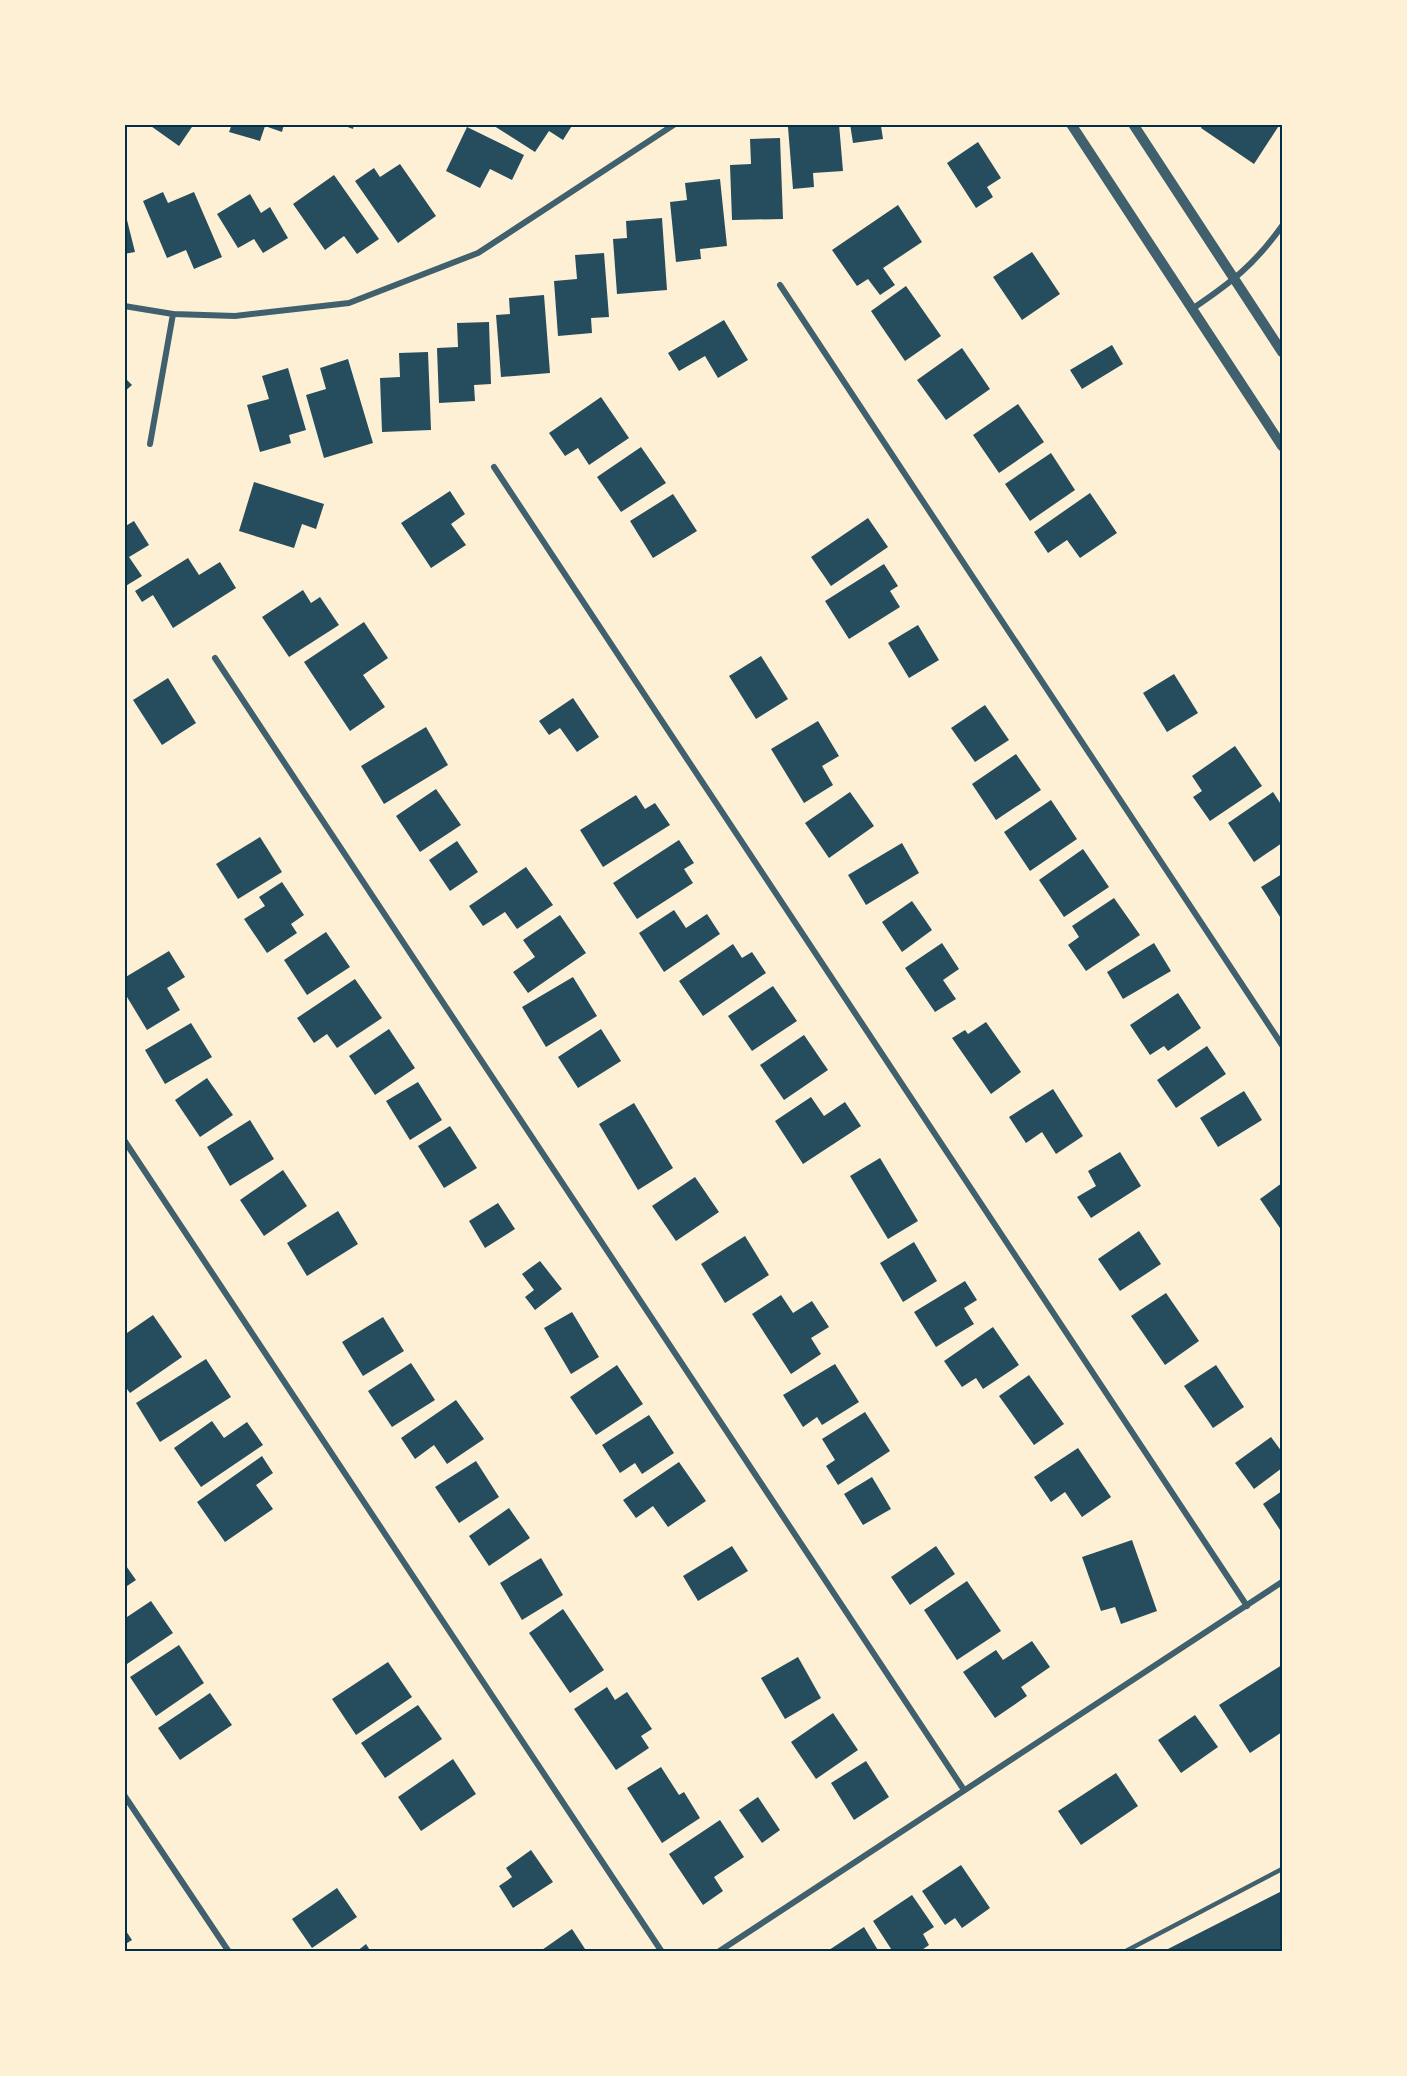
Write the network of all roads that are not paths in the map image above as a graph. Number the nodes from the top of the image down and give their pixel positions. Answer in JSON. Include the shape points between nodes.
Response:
{"nodes":[{"id":1,"x":675,"y":124,"type":"edge"},
{"id":2,"x":1071,"y":124,"type":"edge"},
{"id":3,"x":1133,"y":124,"type":"edge"},
{"id":4,"x":1282,"y":226,"type":"edge"},
{"id":5,"x":1236,"y":280,"type":"junction"},
{"id":6,"x":780,"y":285,"type":"dead end"},
{"id":7,"x":124,"y":306,"type":"edge"},
{"id":8,"x":1192,"y":309,"type":"junction"},
{"id":9,"x":173,"y":314,"type":"junction"},
{"id":10,"x":1282,"y":352,"type":"edge"},
{"id":11,"x":150,"y":444,"type":"dead end"},
{"id":12,"x":1282,"y":446,"type":"edge"},
{"id":13,"x":494,"y":467,"type":"dead end"},
{"id":14,"x":215,"y":658,"type":"dead end"},
{"id":15,"x":1282,"y":1045,"type":"edge"},
{"id":16,"x":124,"y":1140,"type":"edge"},
{"id":17,"x":1282,"y":1582,"type":"edge"},
{"id":18,"x":1247,"y":1606,"type":"junction"},
{"id":19,"x":964,"y":1790,"type":"junction"},
{"id":20,"x":124,"y":1795,"type":"edge"},
{"id":21,"x":1282,"y":1869,"type":"edge"},
{"id":22,"x":229,"y":1952,"type":"edge"},
{"id":23,"x":662,"y":1952,"type":"edge"},
{"id":24,"x":718,"y":1952,"type":"edge"},
{"id":25,"x":1124,"y":1952,"type":"edge"}],
"edges":[{"from":1,"to":9,"type":"street","via":[[478,254],[360,299],[235,316]]},
{"from":2,"to":8,"type":"street"},
{"from":3,"to":5,"type":"street"},
{"from":4,"to":5,"type":"street"},
{"from":5,"to":8,"type":"street"},
{"from":5,"to":10,"type":"street"},
{"from":6,"to":15,"type":"street"},
{"from":7,"to":9,"type":"street"},
{"from":8,"to":12,"type":"street"},
{"from":9,"to":11,"type":"street"},
{"from":13,"to":18,"type":"street"},
{"from":14,"to":19,"type":"street"},
{"from":16,"to":23,"type":"street"},
{"from":17,"to":18,"type":"street"},
{"from":18,"to":19,"type":"street"},
{"from":19,"to":24,"type":"street"},
{"from":20,"to":22,"type":"street"},
{"from":21,"to":25,"type":"lane"}]}
